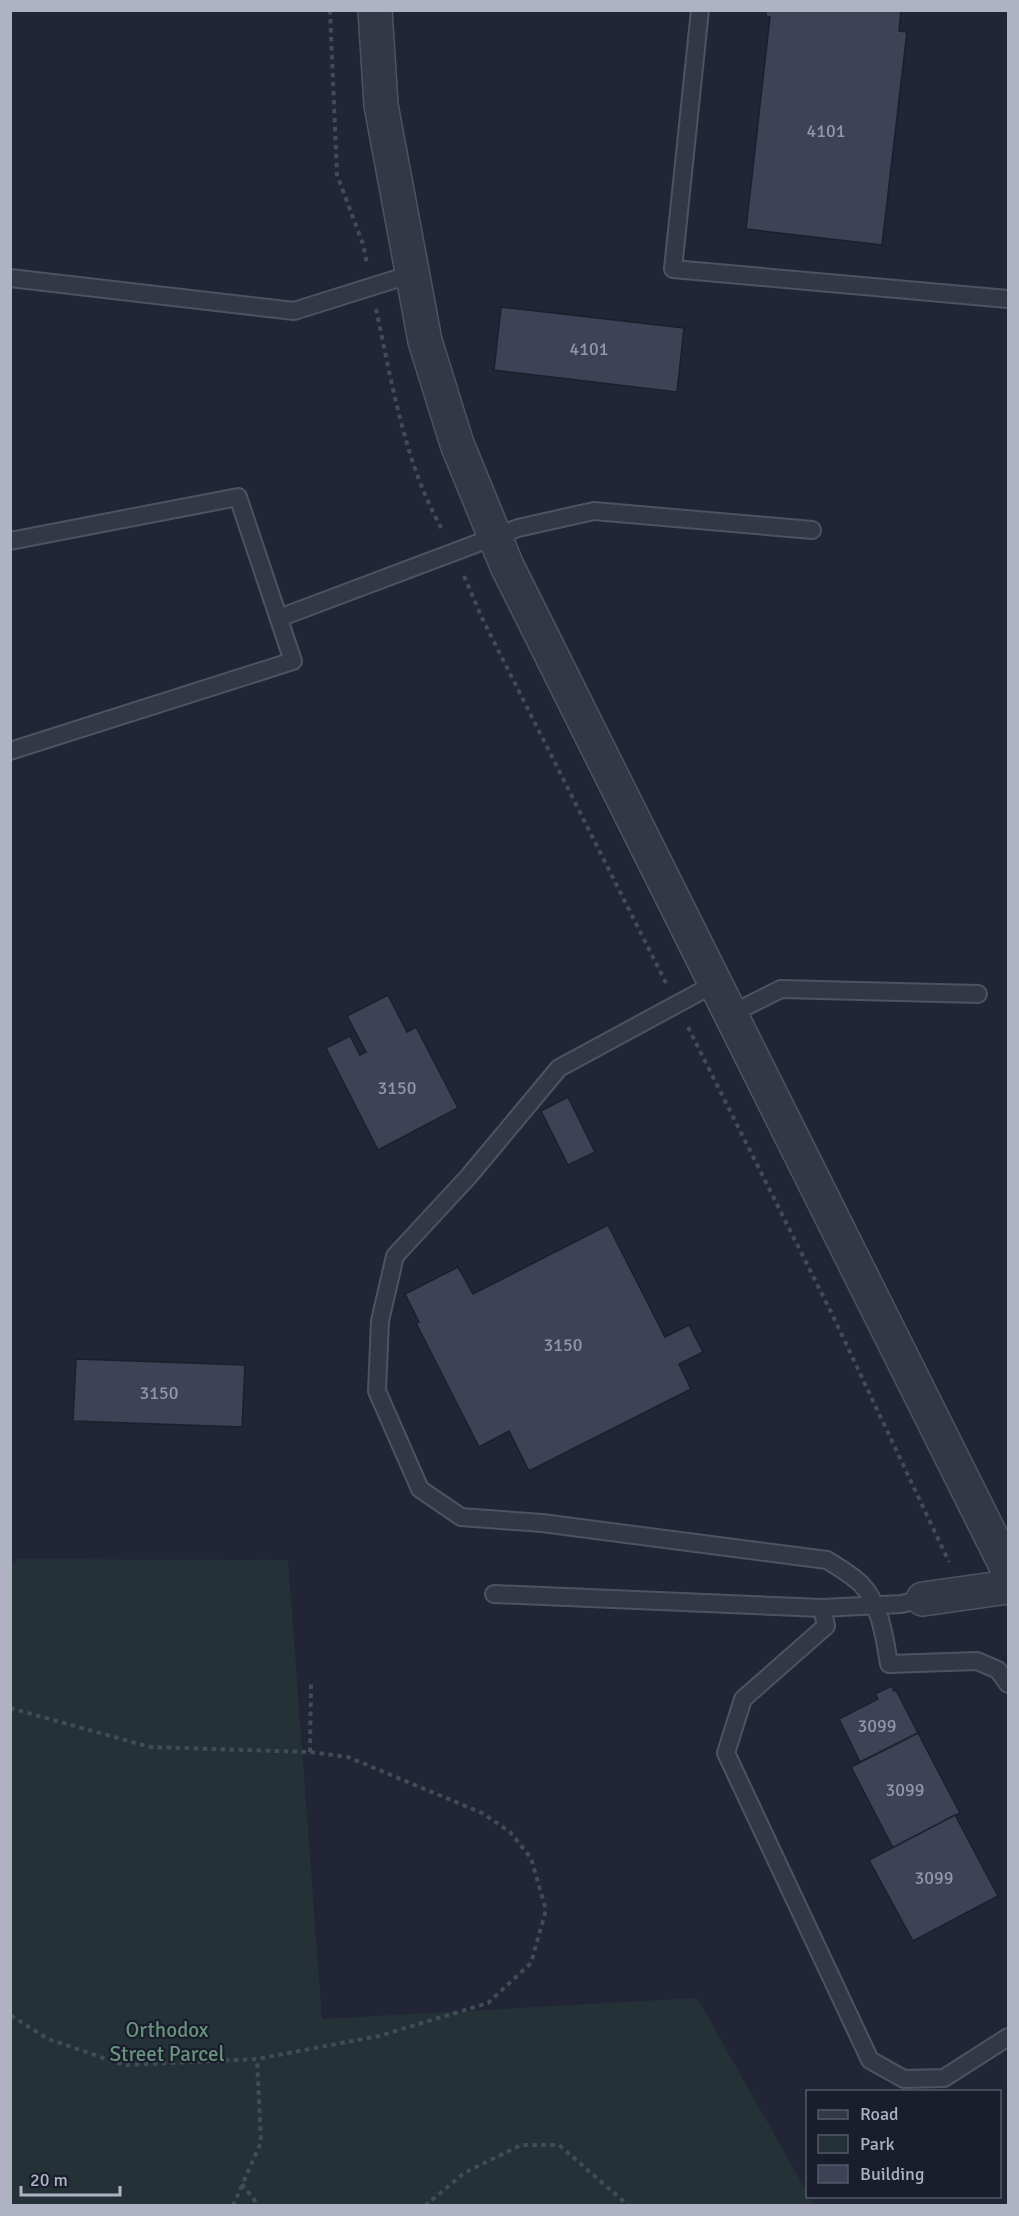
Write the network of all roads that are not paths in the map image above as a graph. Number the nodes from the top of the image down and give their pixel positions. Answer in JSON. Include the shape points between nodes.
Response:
{"nodes":[{"id":1,"x":375,"y":10,"type":"edge"},
{"id":2,"x":700,"y":10,"type":"edge"},
{"id":3,"x":412,"y":274,"type":"junction"},
{"id":4,"x":10,"y":278,"type":"edge"},
{"id":5,"x":1008,"y":299,"type":"edge"},
{"id":6,"x":812,"y":530,"type":"dead end"},
{"id":7,"x":495,"y":537,"type":"junction"},
{"id":8,"x":10,"y":541,"type":"edge"},
{"id":9,"x":279,"y":618,"type":"junction"},
{"id":10,"x":10,"y":751,"type":"edge"},
{"id":11,"x":716,"y":983,"type":"junction"},
{"id":12,"x":978,"y":994,"type":"dead end"},
{"id":13,"x":731,"y":1014,"type":"junction"},
{"id":14,"x":1008,"y":1570,"type":"edge"},
{"id":15,"x":1008,"y":1587,"type":"edge"},
{"id":16,"x":494,"y":1594,"type":"dead end"},
{"id":17,"x":923,"y":1599,"type":"joint"},
{"id":18,"x":873,"y":1603,"type":"junction"},
{"id":19,"x":822,"y":1608,"type":"junction"},
{"id":20,"x":1008,"y":1684,"type":"edge"},
{"id":21,"x":1008,"y":2037,"type":"edge"}],
"edges":[{"from":1,"to":3,"type":"street","via":[[381,105]]},
{"from":2,"to":5,"type":"lane","via":[[673,269]]},
{"from":3,"to":4,"type":"lane","via":[[294,311]]},
{"from":3,"to":7,"type":"street","via":[[425,341],[453,433]]},
{"from":6,"to":7,"type":"lane","via":[[594,511]]},
{"from":7,"to":9,"type":"lane"},
{"from":7,"to":11,"type":"street"},
{"from":8,"to":9,"type":"lane","via":[[238,497]]},
{"from":9,"to":10,"type":"lane","via":[[293,661]]},
{"from":11,"to":13,"type":"street"},
{"from":11,"to":18,"type":"lane","via":[[559,1068],[469,1176],[395,1256],[380,1321],[377,1392],[420,1489],[461,1517],[542,1523],[826,1560],[862,1585]]},
{"from":12,"to":13,"type":"lane","via":[[782,989]]},
{"from":13,"to":14,"type":"street"},
{"from":15,"to":17,"type":"street"},
{"from":16,"to":19,"type":"lane"},
{"from":17,"to":18,"type":"lane","via":[[901,1604]]},
{"from":18,"to":19,"type":"lane"},
{"from":18,"to":20,"type":"lane","via":[[889,1664],[977,1661],[998,1670]]},
{"from":19,"to":21,"type":"lane","via":[[826,1626],[743,1699],[726,1753],[870,2060],[904,2079],[944,2078]]}]}
